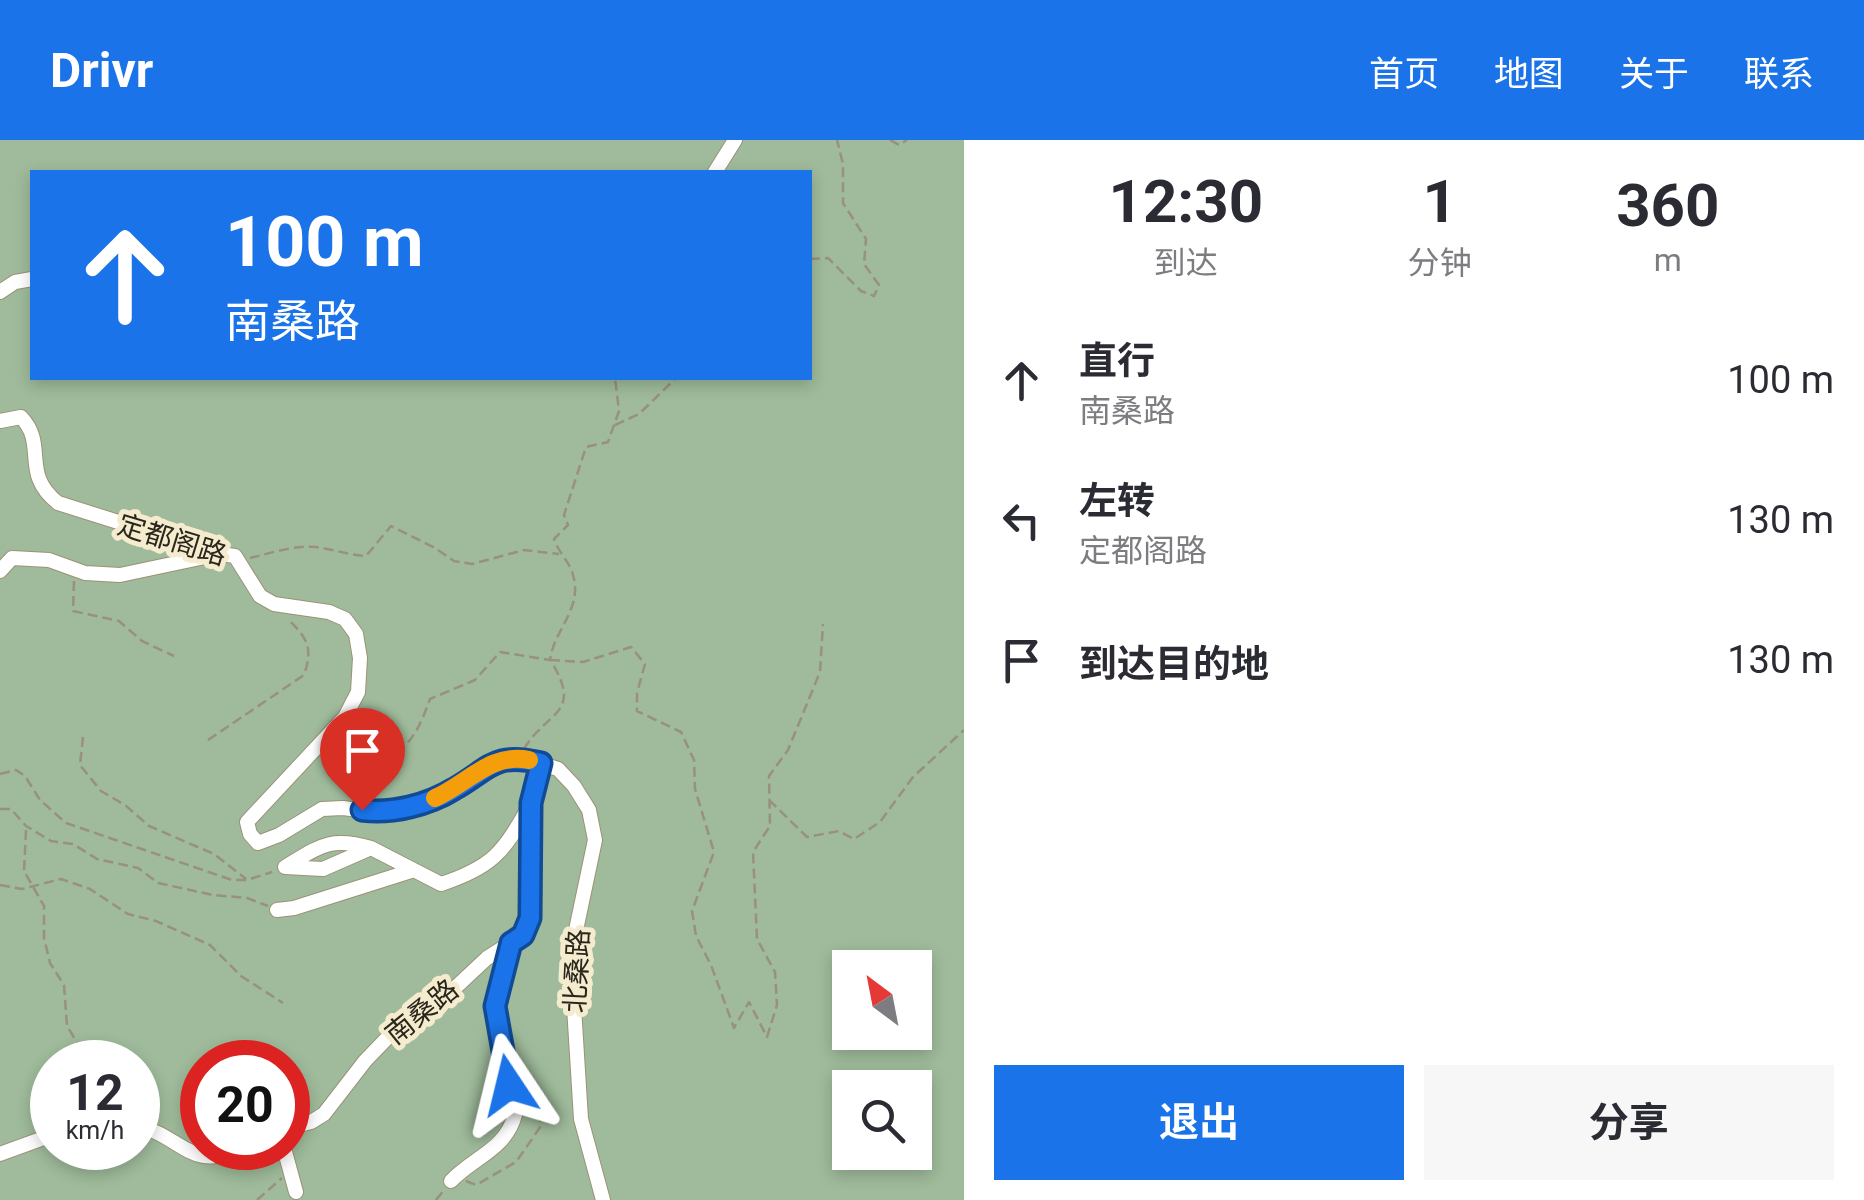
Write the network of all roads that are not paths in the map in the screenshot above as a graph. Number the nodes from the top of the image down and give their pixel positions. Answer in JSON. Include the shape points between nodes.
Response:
{"nodes":[{"id":1,"x":734,"y":140,"type":"edge"},
{"id":2,"x":716,"y":170,"type":"edge"},
{"id":3,"x":30,"y":278,"type":"edge"},
{"id":4,"x":0,"y":292,"type":"edge"},
{"id":5,"x":0,"y":421,"type":"edge"},
{"id":6,"x":220,"y":554,"type":"junction"},
{"id":7,"x":0,"y":571,"type":"edge"},
{"id":8,"x":541,"y":763,"type":"junction"},
{"id":9,"x":531,"y":803,"type":"junction"},
{"id":10,"x":285,"y":867,"type":"road end"},
{"id":11,"x":411,"y":871,"type":"junction"},
{"id":12,"x":277,"y":910,"type":"road end"},
{"id":13,"x":511,"y":943,"type":"junction"},
{"id":14,"x":310,"y":1122,"type":"edge"},
{"id":15,"x":30,"y":1143,"type":"edge"},
{"id":16,"x":0,"y":1154,"type":"edge"},
{"id":17,"x":291,"y":1170,"type":"edge"},
{"id":18,"x":451,"y":1181,"type":"dead end"},
{"id":19,"x":296,"y":1192,"type":"dead end"},
{"id":20,"x":602,"y":1200,"type":"edge"}],
"edges":[{"from":1,"to":2,"type":"street"},
{"from":3,"to":4,"type":"street"},
{"from":5,"to":6,"type":"street","name":"定都阁路","via":[[20,417],[29,426],[35,472],[58,503]]},
{"from":6,"to":7,"type":"street","via":[[120,575],[12,558]]},
{"from":6,"to":8,"type":"street","name":"定都阁路","via":[[235,556],[260,596],[274,604],[345,619],[358,646],[358,692],[345,717],[247,822],[258,843],[322,809],[381,813],[454,790],[488,764],[522,758]]},
{"from":8,"to":9,"type":"street","name":"南桑路"},
{"from":8,"to":20,"type":"street","name":"北桑路","via":[[574,786],[595,840],[576,930],[573,991],[581,1119]]},
{"from":9,"to":11,"type":"street","via":[[508,844],[486,866],[440,884]]},
{"from":9,"to":13,"type":"street","name":"南桑路","via":[[530,918]]},
{"from":10,"to":11,"type":"street","via":[[323,869],[371,848]]},
{"from":11,"to":12,"type":"street"},
{"from":13,"to":14,"type":"street","name":"南桑路","via":[[434,1010],[390,1035],[338,1100]]},
{"from":13,"to":18,"type":"street","via":[[495,1006],[515,1115],[497,1148]]},
{"from":15,"to":16,"type":"street"},
{"from":17,"to":19,"type":"street"}]}
